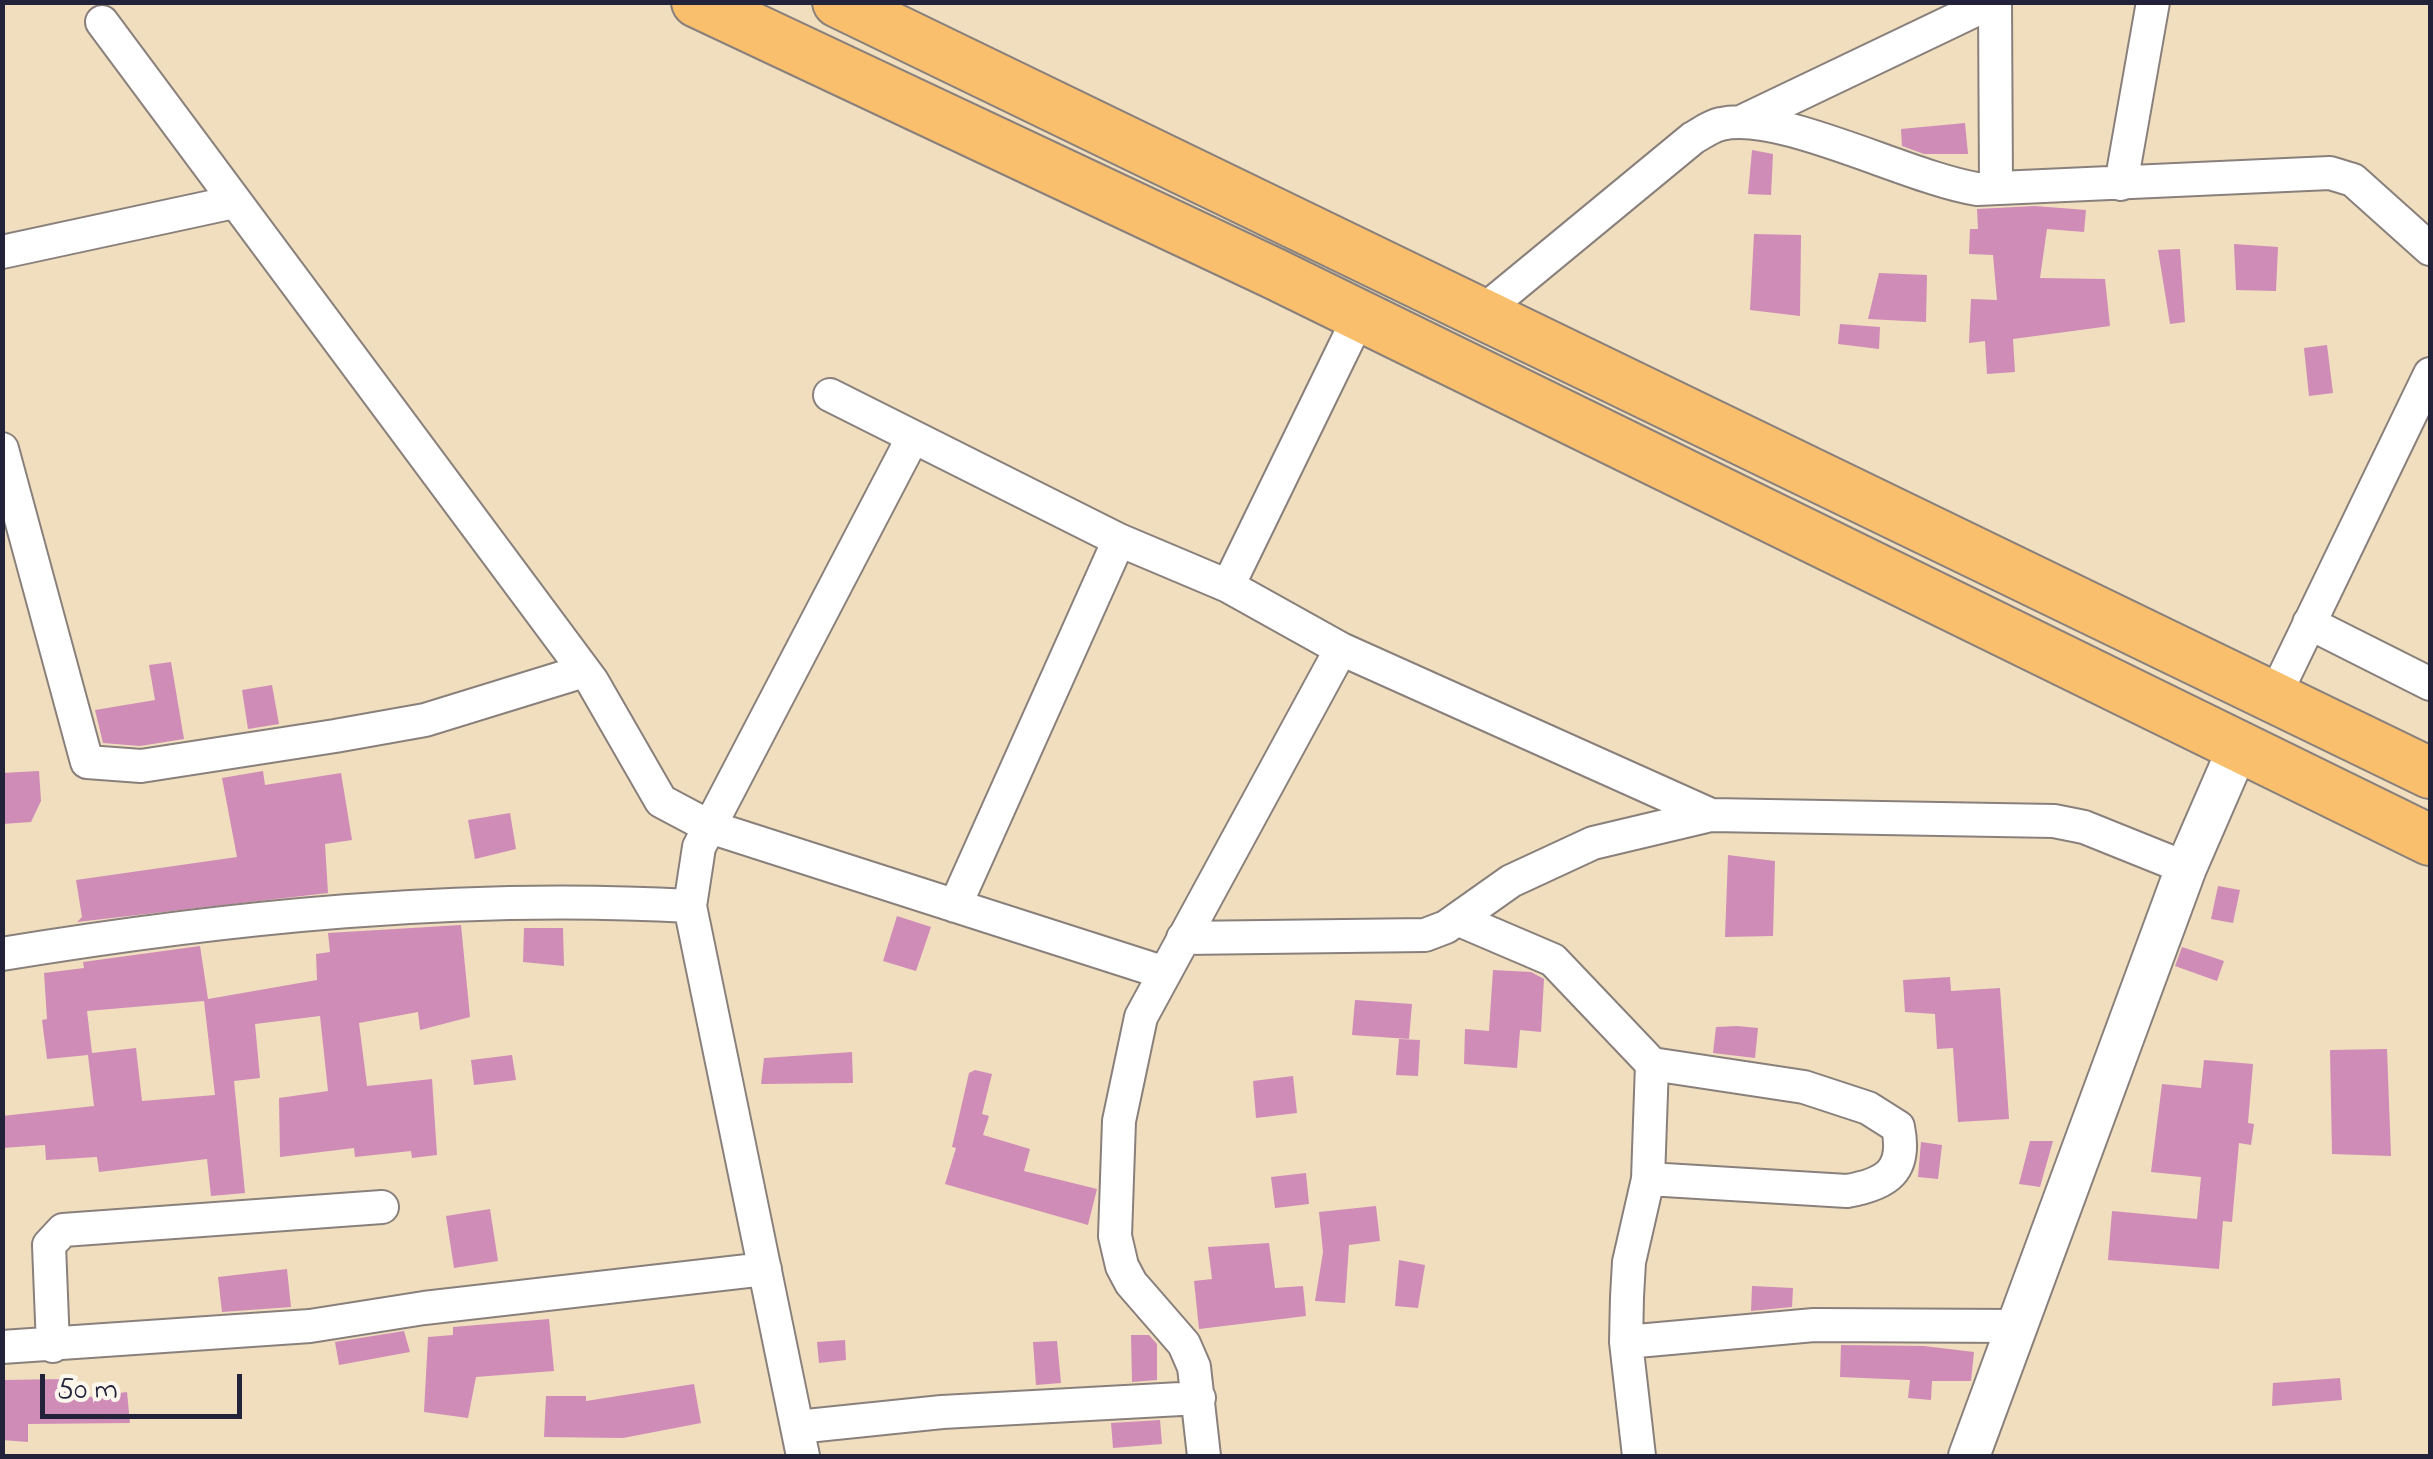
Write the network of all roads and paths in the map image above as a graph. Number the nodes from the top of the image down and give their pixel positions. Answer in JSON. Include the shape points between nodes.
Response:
{"nodes":[{"id":1,"x":698,"y":2,"type":"edge"},
{"id":2,"x":838,"y":2,"type":"edge"},
{"id":3,"x":1994,"y":2,"type":"edge"},
{"id":4,"x":2153,"y":2,"type":"edge"},
{"id":5,"x":102,"y":22,"type":"dead end"},
{"id":6,"x":1741,"y":122,"type":"junction"},
{"id":7,"x":2121,"y":184,"type":"junction"},
{"id":8,"x":1996,"y":188,"type":"junction"},
{"id":9,"x":234,"y":202,"type":"junction"},
{"id":10,"x":2430,"y":250,"type":"edge"},
{"id":11,"x":2,"y":252,"type":"edge"},
{"id":12,"x":1482,"y":312,"type":"junction"},
{"id":13,"x":1359,"y":317,"type":"junction"},
{"id":14,"x":2430,"y":374,"type":"edge"},
{"id":15,"x":830,"y":395,"type":"dead end"},
{"id":16,"x":913,"y":436,"type":"junction"},
{"id":17,"x":2,"y":449,"type":"edge"},
{"id":18,"x":1119,"y":540,"type":"junction"},
{"id":19,"x":1228,"y":586,"type":"junction"},
{"id":20,"x":2309,"y":624,"type":"junction"},
{"id":21,"x":1342,"y":648,"type":"junction"},
{"id":22,"x":584,"y":671,"type":"junction"},
{"id":23,"x":2430,"y":684,"type":"edge"},
{"id":24,"x":2274,"y":697,"type":"junction"},
{"id":25,"x":2238,"y":746,"type":"junction"},
{"id":26,"x":2430,"y":773,"type":"edge"},
{"id":27,"x":1711,"y":815,"type":"junction"},
{"id":28,"x":710,"y":827,"type":"junction"},
{"id":29,"x":2430,"y":840,"type":"edge"},
{"id":30,"x":2186,"y":868,"type":"junction"},
{"id":31,"x":690,"y":906,"type":"junction"},
{"id":32,"x":955,"y":906,"type":"junction"},
{"id":33,"x":1457,"y":919,"type":"junction"},
{"id":34,"x":1184,"y":938,"type":"junction"},
{"id":35,"x":2,"y":954,"type":"edge"},
{"id":36,"x":1164,"y":974,"type":"junction"},
{"id":37,"x":1652,"y":1064,"type":"junction"},
{"id":38,"x":1648,"y":1179,"type":"junction"},
{"id":39,"x":382,"y":1207,"type":"dead end"},
{"id":40,"x":764,"y":1270,"type":"junction"},
{"id":41,"x":2014,"y":1326,"type":"junction"},
{"id":42,"x":1626,"y":1342,"type":"junction"},
{"id":43,"x":52,"y":1346,"type":"junction"},
{"id":44,"x":2,"y":1347,"type":"edge"},
{"id":45,"x":1200,"y":1398,"type":"junction"},
{"id":46,"x":800,"y":1442,"type":"edge"},
{"id":47,"x":1204,"y":1456,"type":"edge"},
{"id":48,"x":1638,"y":1456,"type":"edge"},
{"id":49,"x":1969,"y":1456,"type":"edge"}],
"edges":[{"from":1,"to":13,"type":"main road"},
{"from":2,"to":12,"type":"main road"},
{"from":3,"to":6,"type":"street"},
{"from":3,"to":8,"type":"street"},
{"from":4,"to":7,"type":"street"},
{"from":5,"to":9,"type":"street"},
{"from":6,"to":8,"type":"street","via":[[1850,148],[1946,184]]},
{"from":6,"to":12,"type":"street","via":[[1718,124],[1693,138]]},
{"from":7,"to":8,"type":"street"},
{"from":7,"to":10,"type":"street","via":[[2330,173],[2353,180]]},
{"from":9,"to":11,"type":"street"},
{"from":9,"to":22,"type":"street"},
{"from":12,"to":24,"type":"main road"},
{"from":13,"to":19,"type":"street"},
{"from":13,"to":25,"type":"main road"},
{"from":14,"to":20,"type":"street"},
{"from":15,"to":16,"type":"street"},
{"from":16,"to":18,"type":"street"},
{"from":16,"to":28,"type":"street"},
{"from":17,"to":22,"type":"street","via":[[87,762],[141,766],[389,726]]},
{"from":18,"to":19,"type":"street"},
{"from":18,"to":32,"type":"street"},
{"from":19,"to":21,"type":"street"},
{"from":20,"to":23,"type":"street"},
{"from":20,"to":24,"type":"street"},
{"from":21,"to":27,"type":"street"},
{"from":21,"to":34,"type":"street"},
{"from":22,"to":28,"type":"street","via":[[661,801]]},
{"from":24,"to":26,"type":"main road"},
{"from":25,"to":29,"type":"main road"},
{"from":25,"to":30,"type":"street"},
{"from":27,"to":30,"type":"street","via":[[2054,821]]},
{"from":27,"to":33,"type":"street","via":[[1593,843],[1512,881]]},
{"from":28,"to":31,"type":"street","via":[[699,847]]},
{"from":28,"to":32,"type":"street"},
{"from":30,"to":41,"type":"street"},
{"from":31,"to":35,"type":"street","via":[[455,906],[258,921]]},
{"from":31,"to":40,"type":"street"},
{"from":32,"to":36,"type":"street"},
{"from":33,"to":34,"type":"street","via":[[1425,935]]},
{"from":33,"to":37,"type":"street","via":[[1553,960]]},
{"from":34,"to":36,"type":"street"},
{"from":36,"to":45,"type":"street","via":[[1140,1017],[1118,1121],[1116,1236],[1131,1283],[1184,1344]]},
{"from":37,"to":38,"type":"street"},
{"from":37,"to":38,"type":"street","via":[[1804,1087],[1852,1102],[1898,1126],[1902,1145],[1894,1171],[1878,1186],[1847,1191]]},
{"from":38,"to":42,"type":"street","via":[[1629,1262]]},
{"from":39,"to":43,"type":"street","via":[[63,1230],[49,1245]]},
{"from":40,"to":43,"type":"street","via":[[310,1326]]},
{"from":40,"to":46,"type":"street"},
{"from":41,"to":42,"type":"street","via":[[1814,1325]]},
{"from":41,"to":49,"type":"street"},
{"from":42,"to":48,"type":"street"},
{"from":43,"to":44,"type":"street"},
{"from":45,"to":46,"type":"street","via":[[942,1412]]},
{"from":45,"to":47,"type":"street"}]}
